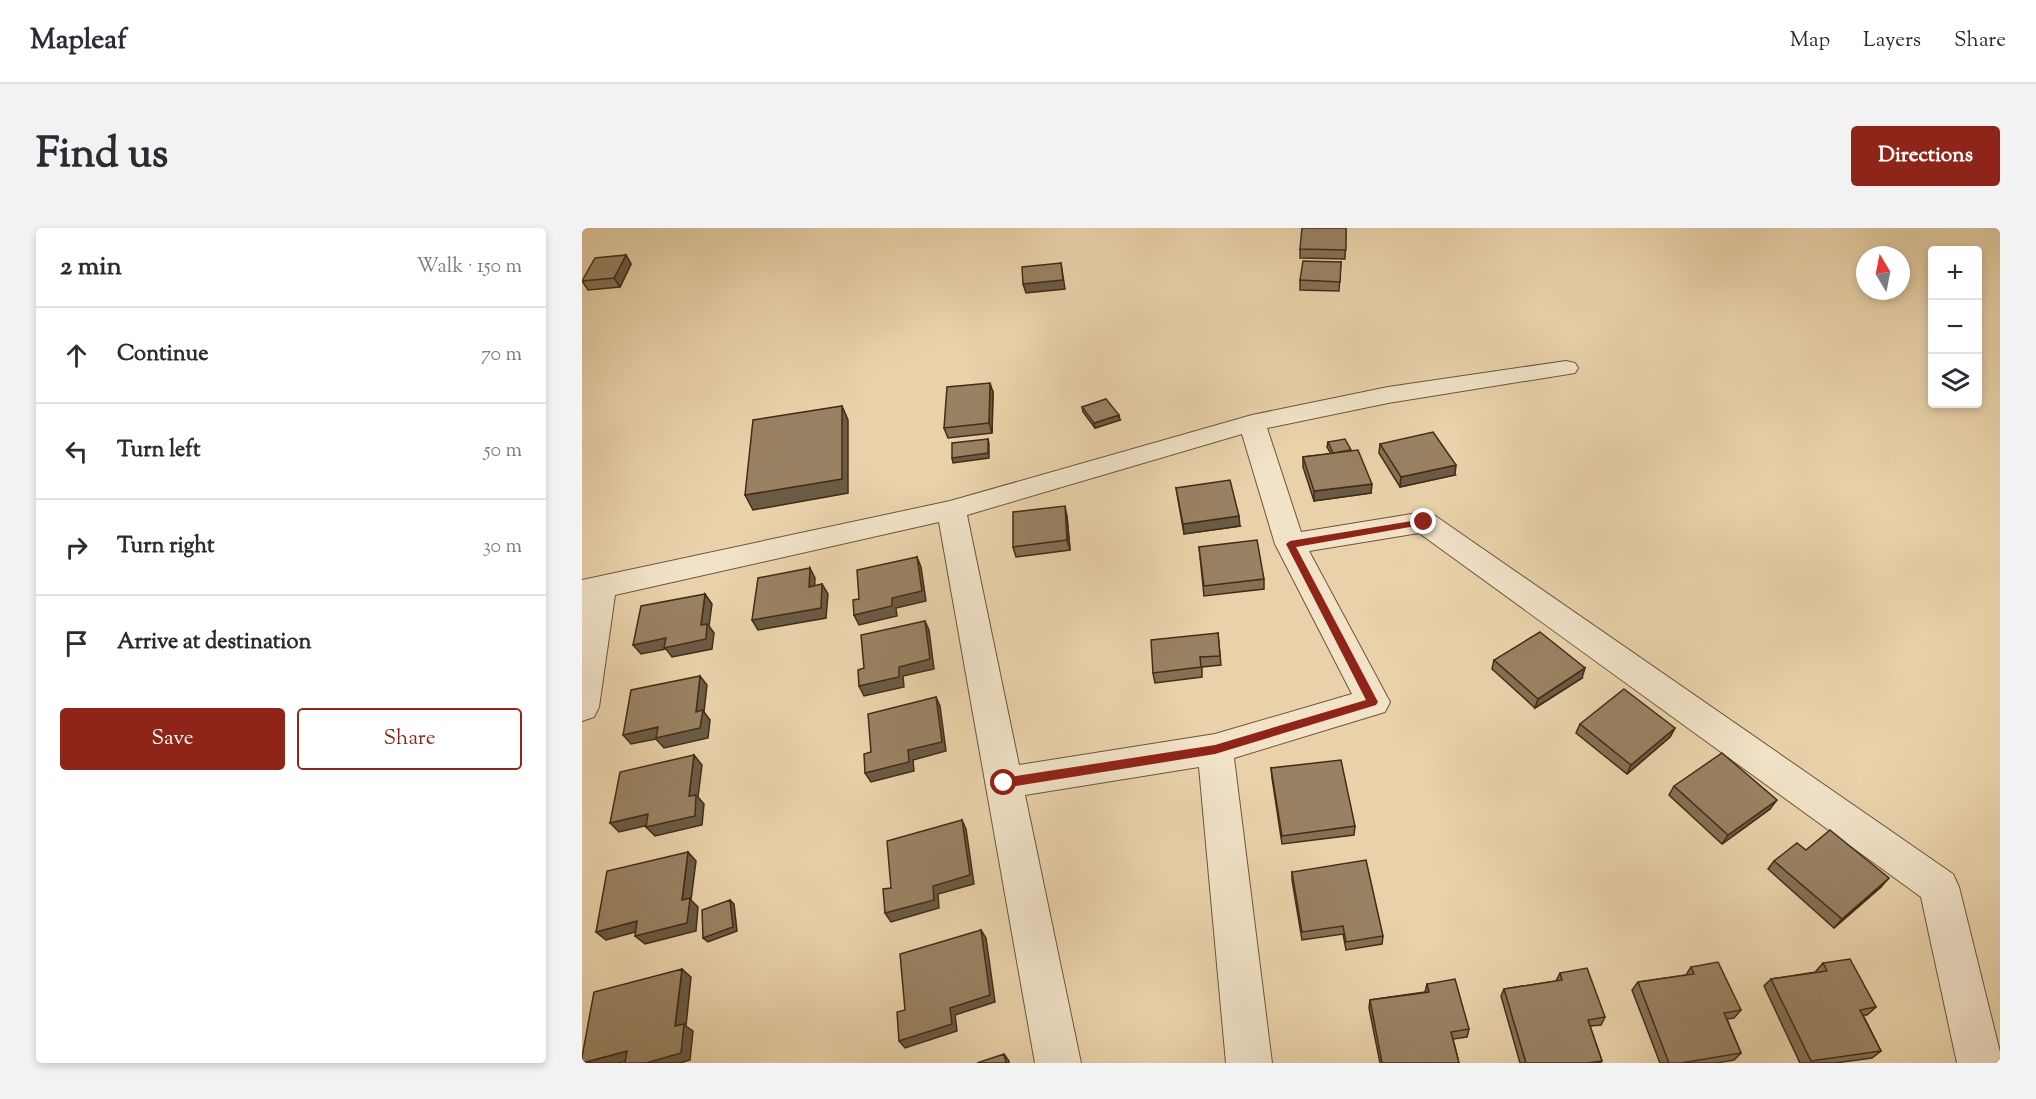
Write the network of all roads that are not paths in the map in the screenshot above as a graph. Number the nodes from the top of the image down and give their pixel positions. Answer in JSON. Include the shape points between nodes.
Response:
{"nodes":[{"id":1,"x":1566,"y":368,"type":"dead end"},
{"id":2,"x":1252,"y":423,"type":"junction"},
{"id":3,"x":951,"y":510,"type":"junction"},
{"id":4,"x":1290,"y":544,"type":"junction"},
{"id":5,"x":592,"y":589,"type":"edge"},
{"id":6,"x":582,"y":707,"type":"edge"},
{"id":7,"x":1215,"y":749,"type":"junction"},
{"id":8,"x":1004,"y":783,"type":"junction"},
{"id":9,"x":1058,"y":1063,"type":"edge"},
{"id":10,"x":1249,"y":1063,"type":"edge"},
{"id":11,"x":1980,"y":1063,"type":"edge"}],
"edges":[{"from":1,"to":2,"type":"street","via":[[1388,395]]},
{"from":2,"to":3,"type":"street"},
{"from":2,"to":4,"type":"street"},
{"from":3,"to":5,"type":"street"},
{"from":3,"to":8,"type":"street"},
{"from":4,"to":7,"type":"street","via":[[1372,702]]},
{"from":4,"to":11,"type":"street","via":[[1424,522],[1940,887]]},
{"from":5,"to":6,"type":"street"},
{"from":7,"to":8,"type":"street"},
{"from":7,"to":10,"type":"street"},
{"from":8,"to":9,"type":"street"}]}
